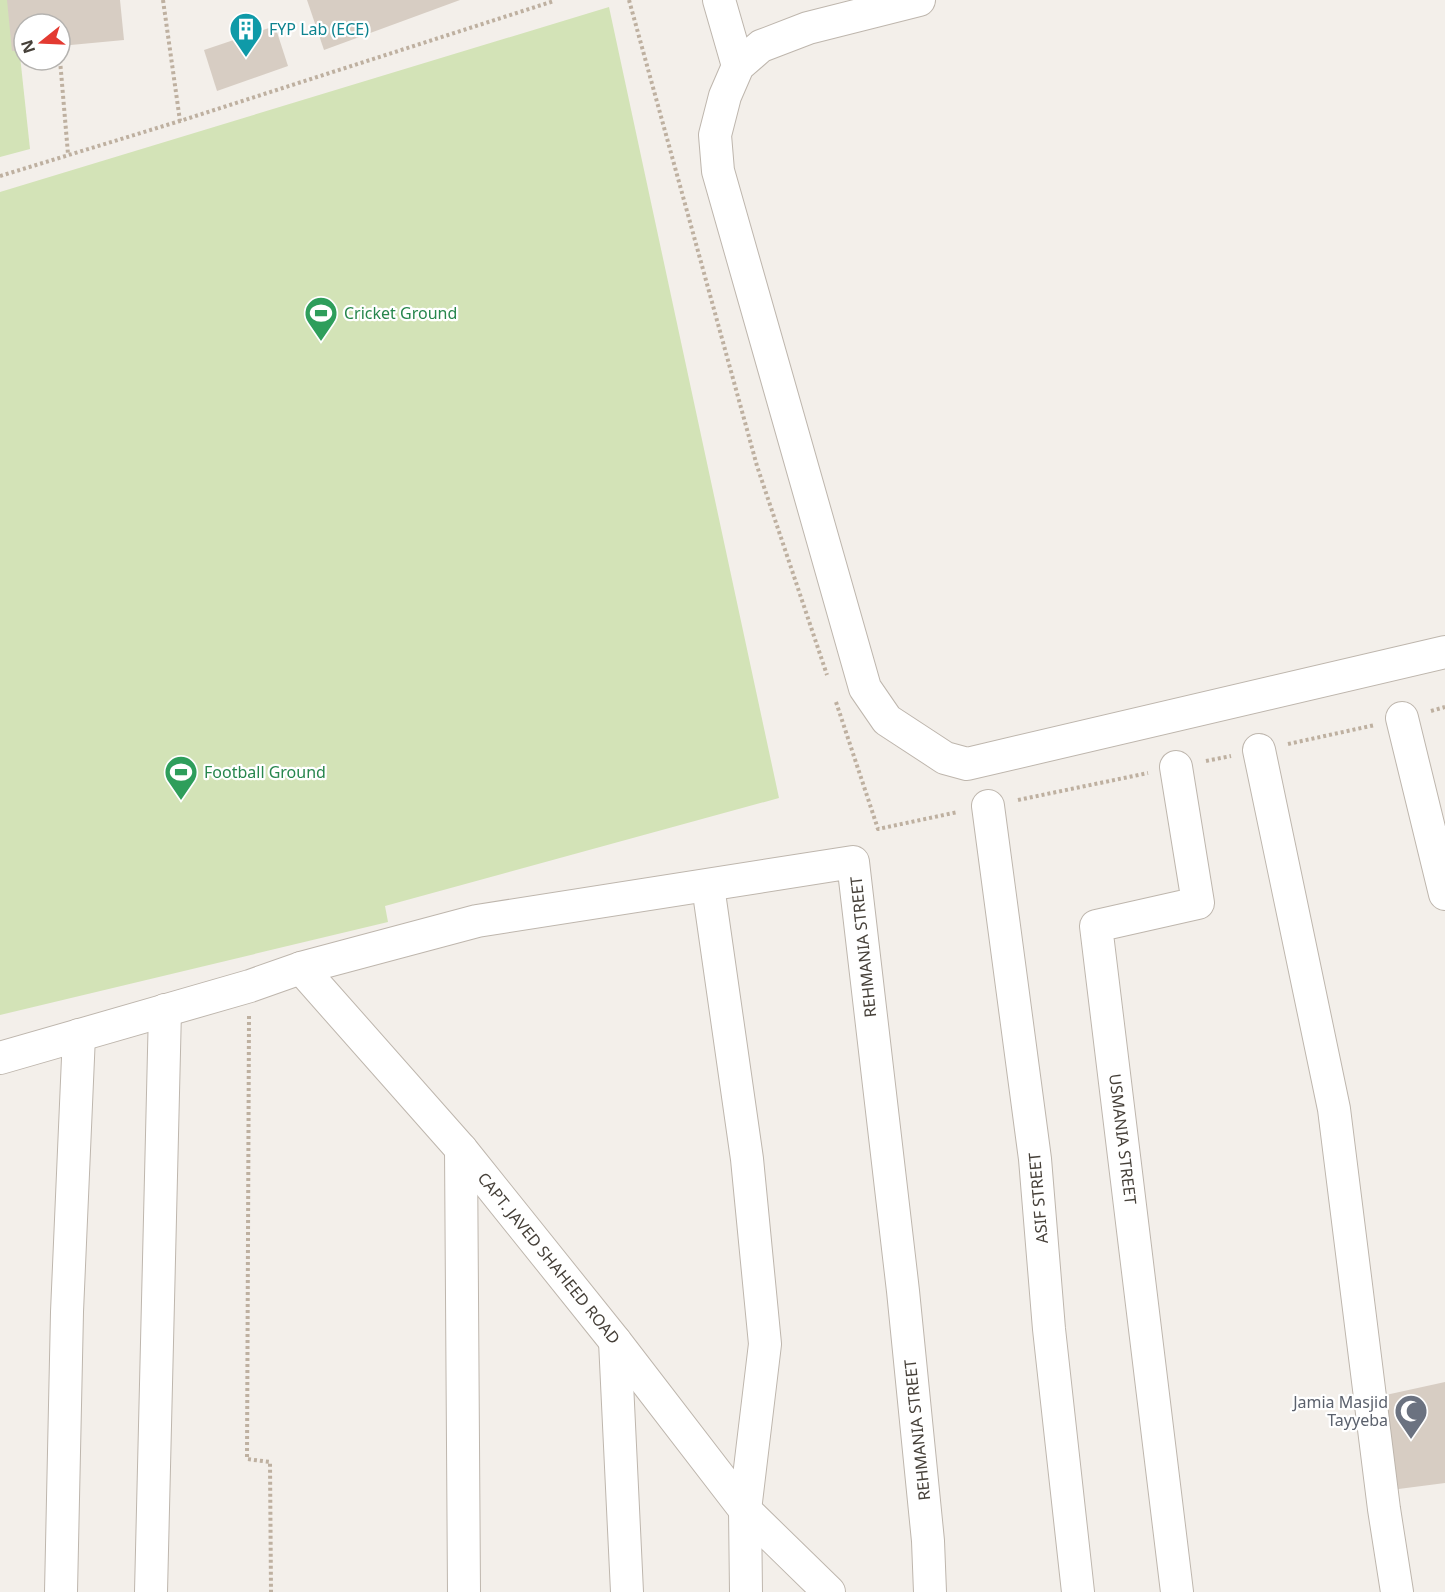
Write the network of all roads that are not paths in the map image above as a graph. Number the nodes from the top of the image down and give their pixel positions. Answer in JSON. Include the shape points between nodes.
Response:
{"nodes":[{"id":1,"x":719,"y":0,"type":"edge"},
{"id":2,"x":919,"y":0,"type":"edge"},
{"id":3,"x":738,"y":66,"type":"junction"},
{"id":4,"x":1445,"y":652,"type":"edge"},
{"id":5,"x":1402,"y":718,"type":"road end"},
{"id":6,"x":1259,"y":750,"type":"road end"},
{"id":7,"x":1176,"y":767,"type":"road end"},
{"id":8,"x":988,"y":806,"type":"road end"},
{"id":9,"x":708,"y":886,"type":"junction"},
{"id":10,"x":1445,"y":894,"type":"edge"},
{"id":11,"x":301,"y":968,"type":"junction"},
{"id":12,"x":165,"y":1010,"type":"junction"},
{"id":13,"x":79,"y":1035,"type":"junction"},
{"id":14,"x":0,"y":1058,"type":"edge"},
{"id":15,"x":461,"y":1149,"type":"junction"},
{"id":16,"x":615,"y":1341,"type":"junction"},
{"id":17,"x":745,"y":1510,"type":"junction"},
{"id":18,"x":61,"y":1592,"type":"edge"},
{"id":19,"x":151,"y":1592,"type":"edge"},
{"id":20,"x":464,"y":1592,"type":"edge"},
{"id":21,"x":627,"y":1592,"type":"edge"},
{"id":22,"x":746,"y":1592,"type":"edge"},
{"id":23,"x":829,"y":1592,"type":"edge"},
{"id":24,"x":930,"y":1592,"type":"edge"},
{"id":25,"x":1078,"y":1592,"type":"edge"},
{"id":26,"x":1177,"y":1592,"type":"edge"},
{"id":27,"x":1397,"y":1592,"type":"edge"}],
"edges":[{"from":1,"to":3,"type":"street"},
{"from":2,"to":3,"type":"street","via":[[808,28],[761,46]]},
{"from":3,"to":4,"type":"street","via":[[715,135],[718,171],[865,688],[888,720],[945,758],[967,764]]},
{"from":5,"to":10,"type":"street"},
{"from":6,"to":27,"type":"street","via":[[1334,1109]]},
{"from":7,"to":26,"type":"street","name":"USMANIA STREET","via":[[1198,903],[1096,926]]},
{"from":8,"to":25,"type":"street","name":"ASIF STREET","via":[[1035,1158]]},
{"from":9,"to":11,"type":"street","name":"REHMANIA STREET","via":[[477,921]]},
{"from":9,"to":17,"type":"street","via":[[747,1159],[765,1344]]},
{"from":9,"to":24,"type":"street","name":"REHMANIA STREET","via":[[853,862],[903,1291]]},
{"from":11,"to":12,"type":"street"},
{"from":11,"to":15,"type":"street","name":"CAPT. JAVED SHAHEED ROAD"},
{"from":12,"to":13,"type":"street"},
{"from":12,"to":19,"type":"street"},
{"from":13,"to":14,"type":"street"},
{"from":13,"to":18,"type":"street","via":[[67,1312]]},
{"from":15,"to":16,"type":"street","name":"CAPT. JAVED SHAHEED ROAD"},
{"from":15,"to":20,"type":"street"},
{"from":16,"to":17,"type":"street","name":"CAPT. JAVED SHAHEED ROAD"},
{"from":16,"to":21,"type":"street"},
{"from":17,"to":22,"type":"street"},
{"from":17,"to":23,"type":"street","name":"CAPT. JAVED SHAHEED ROAD"}]}
